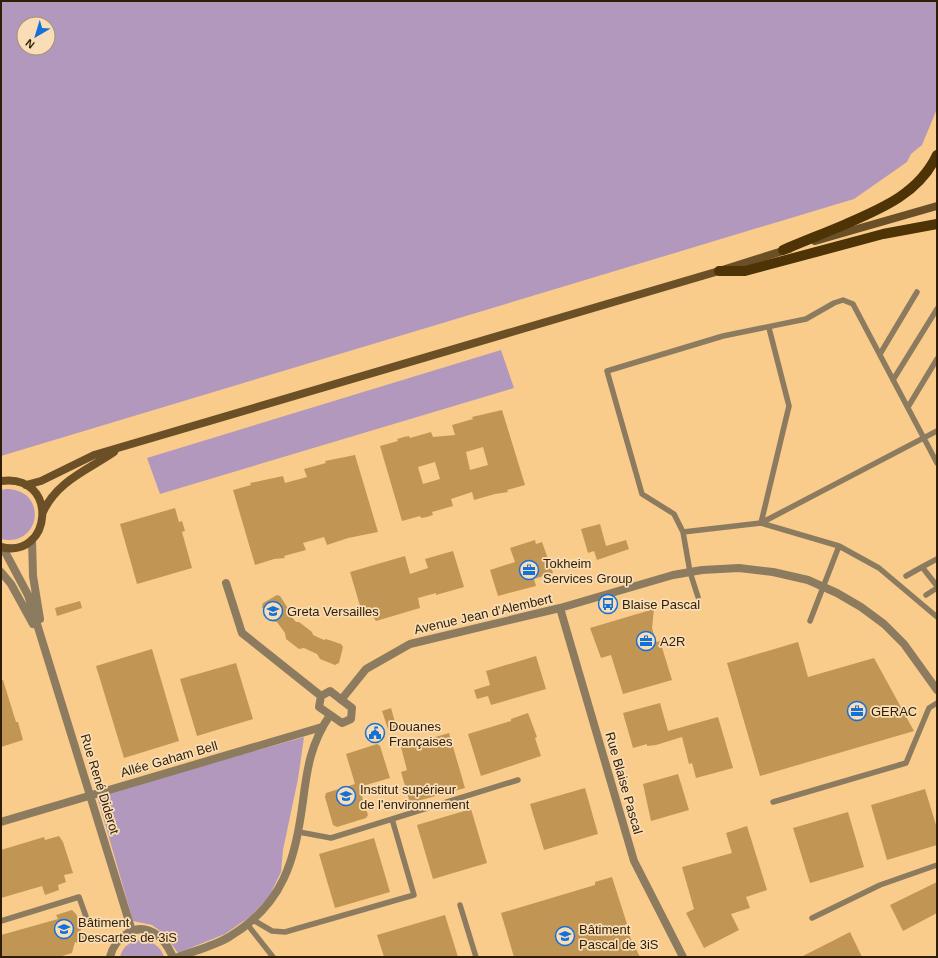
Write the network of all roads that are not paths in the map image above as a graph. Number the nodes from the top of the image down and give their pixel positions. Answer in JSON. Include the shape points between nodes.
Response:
{"nodes":[{"id":1,"x":937,"y":155,"type":"edge"},
{"id":2,"x":937,"y":206,"type":"edge"},
{"id":3,"x":937,"y":224,"type":"edge"},
{"id":4,"x":783,"y":250,"type":"junction"},
{"id":5,"x":719,"y":271,"type":"junction"},
{"id":6,"x":917,"y":292,"type":"dead end"},
{"id":7,"x":937,"y":309,"type":"edge"},
{"id":8,"x":769,"y":328,"type":"junction"},
{"id":9,"x":880,"y":354,"type":"junction"},
{"id":10,"x":937,"y":359,"type":"edge"},
{"id":11,"x":893,"y":380,"type":"junction"},
{"id":12,"x":908,"y":407,"type":"junction"},
{"id":13,"x":937,"y":431,"type":"edge"},
{"id":14,"x":924,"y":437,"type":"junction"},
{"id":15,"x":120,"y":448,"type":"junction"},
{"id":16,"x":937,"y":463,"type":"edge"},
{"id":17,"x":1,"y":481,"type":"edge"},
{"id":18,"x":26,"y":485,"type":"junction"},
{"id":19,"x":43,"y":512,"type":"junction"},
{"id":20,"x":761,"y":523,"type":"junction"},
{"id":21,"x":683,"y":532,"type":"junction"},
{"id":22,"x":32,"y":540,"type":"junction"},
{"id":23,"x":839,"y":546,"type":"junction"},
{"id":24,"x":2,"y":547,"type":"edge"},
{"id":25,"x":937,"y":559,"type":"edge"},
{"id":26,"x":922,"y":567,"type":"junction"},
{"id":27,"x":1,"y":572,"type":"edge"},
{"id":28,"x":690,"y":572,"type":"junction"},
{"id":29,"x":906,"y":576,"type":"dead end"},
{"id":30,"x":226,"y":583,"type":"dead end"},
{"id":31,"x":822,"y":587,"type":"junction"},
{"id":32,"x":937,"y":587,"type":"edge"},
{"id":33,"x":926,"y":595,"type":"dead end"},
{"id":34,"x":698,"y":597,"type":"dead end"},
{"id":35,"x":560,"y":608,"type":"junction"},
{"id":36,"x":937,"y":617,"type":"edge"},
{"id":37,"x":810,"y":620,"type":"dead end"},
{"id":38,"x":44,"y":644,"type":"junction"},
{"id":39,"x":937,"y":690,"type":"edge"},
{"id":40,"x":321,"y":696,"type":"junction"},
{"id":41,"x":341,"y":700,"type":"junction"},
{"id":42,"x":937,"y":703,"type":"edge"},
{"id":43,"x":330,"y":714,"type":"junction"},
{"id":44,"x":322,"y":727,"type":"junction"},
{"id":45,"x":518,"y":780,"type":"dead end"},
{"id":46,"x":90,"y":794,"type":"junction"},
{"id":47,"x":773,"y":802,"type":"dead end"},
{"id":48,"x":392,"y":819,"type":"junction"},
{"id":49,"x":1,"y":822,"type":"edge"},
{"id":50,"x":299,"y":832,"type":"junction"},
{"id":51,"x":937,"y":865,"type":"edge"},
{"id":52,"x":460,"y":905,"type":"dead end"},
{"id":53,"x":812,"y":918,"type":"dead end"},
{"id":54,"x":1,"y":921,"type":"edge"},
{"id":55,"x":88,"y":922,"type":"dead end"},
{"id":56,"x":250,"y":922,"type":"junction"},
{"id":57,"x":132,"y":931,"type":"junction"},
{"id":58,"x":110,"y":957,"type":"edge"},
{"id":59,"x":173,"y":957,"type":"edge"},
{"id":60,"x":178,"y":957,"type":"edge"},
{"id":61,"x":273,"y":957,"type":"edge"},
{"id":62,"x":476,"y":957,"type":"edge"},
{"id":63,"x":683,"y":957,"type":"edge"}],
"edges":[{"from":1,"to":4,"type":"main road","via":[[925,175],[892,203]]},
{"from":2,"to":4,"type":"main road"},
{"from":3,"to":5,"type":"main road","via":[[883,234],[745,271]]},
{"from":4,"to":5,"type":"main road"},
{"from":5,"to":15,"type":"main road"},
{"from":6,"to":9,"type":"lane"},
{"from":7,"to":11,"type":"lane"},
{"from":8,"to":9,"type":"lane","via":[[806,319],[843,300],[853,304]]},
{"from":8,"to":20,"type":"lane","via":[[789,406]]},
{"from":8,"to":21,"type":"lane","via":[[723,336],[607,371],[642,494],[674,514]]},
{"from":9,"to":11,"type":"lane"},
{"from":10,"to":12,"type":"lane"},
{"from":11,"to":12,"type":"lane"},
{"from":12,"to":14,"type":"lane"},
{"from":13,"to":14,"type":"lane"},
{"from":14,"to":16,"type":"lane"},
{"from":14,"to":20,"type":"lane"},
{"from":15,"to":18,"type":"main road","via":[[94,455],[41,481]]},
{"from":15,"to":19,"type":"main road","via":[[65,483],[48,501]]},
{"from":17,"to":18,"type":"main road","via":[[18,481]]},
{"from":18,"to":19,"type":"main road","via":[[40,498]]},
{"from":19,"to":22,"type":"main road","via":[[39,531]]},
{"from":20,"to":21,"type":"lane"},
{"from":20,"to":23,"type":"lane"},
{"from":21,"to":28,"type":"lane"},
{"from":22,"to":24,"type":"main road","via":[[23,546]]},
{"from":22,"to":38,"type":"street","via":[[33,576]]},
{"from":23,"to":31,"type":"lane"},
{"from":23,"to":36,"type":"lane","via":[[879,568]]},
{"from":24,"to":38,"type":"street","via":[[28,595]]},
{"from":25,"to":26,"type":"lane"},
{"from":26,"to":29,"type":"lane"},
{"from":26,"to":32,"type":"lane"},
{"from":27,"to":38,"type":"street","via":[[22,602]]},
{"from":28,"to":31,"type":"street","name":"Avenue Jean d'Alembert","via":[[739,568],[808,580]]},
{"from":28,"to":34,"type":"lane"},
{"from":28,"to":35,"type":"street","name":"Avenue Jean d'Alembert"},
{"from":30,"to":40,"type":"street","via":[[242,633]]},
{"from":31,"to":37,"type":"lane"},
{"from":31,"to":39,"type":"street","name":"Avenue Jean d'Alembert","via":[[862,607],[884,624],[904,644]]},
{"from":32,"to":33,"type":"lane"},
{"from":35,"to":41,"type":"street","name":"Avenue Jean d'Alembert","via":[[410,644],[366,669]]},
{"from":35,"to":63,"type":"street","name":"Rue Blaise Pascal","via":[[634,861]]},
{"from":38,"to":46,"type":"street","name":"Rue René Diderot"},
{"from":40,"to":41,"type":"street","via":[[330,691]]},
{"from":40,"to":43,"type":"street","via":[[320,706]]},
{"from":41,"to":43,"type":"street","via":[[352,708],[351,719],[342,723]]},
{"from":42,"to":47,"type":"lane","via":[[929,708],[906,763]]},
{"from":43,"to":44,"type":"street"},
{"from":44,"to":46,"type":"street","name":"Allée Gaham Bell"},
{"from":44,"to":50,"type":"street","via":[[308,762]]},
{"from":45,"to":48,"type":"lane"},
{"from":46,"to":49,"type":"street","name":"Allée Gaham Bell"},
{"from":46,"to":57,"type":"street","name":"Rue René Diderot"},
{"from":48,"to":50,"type":"lane","via":[[331,838]]},
{"from":48,"to":56,"type":"lane","via":[[414,895],[285,932],[272,931]]},
{"from":50,"to":56,"type":"street","via":[[294,855],[282,883],[271,901]]},
{"from":51,"to":53,"type":"lane","via":[[880,885]]},
{"from":52,"to":62,"type":"lane"},
{"from":54,"to":55,"type":"lane","via":[[79,897]]},
{"from":56,"to":60,"type":"street","via":[[228,938]]},
{"from":56,"to":61,"type":"lane"},
{"from":57,"to":58,"type":"street","via":[[121,937],[113,947]]},
{"from":57,"to":59,"type":"street","via":[[145,929],[157,934],[166,943]]}]}
